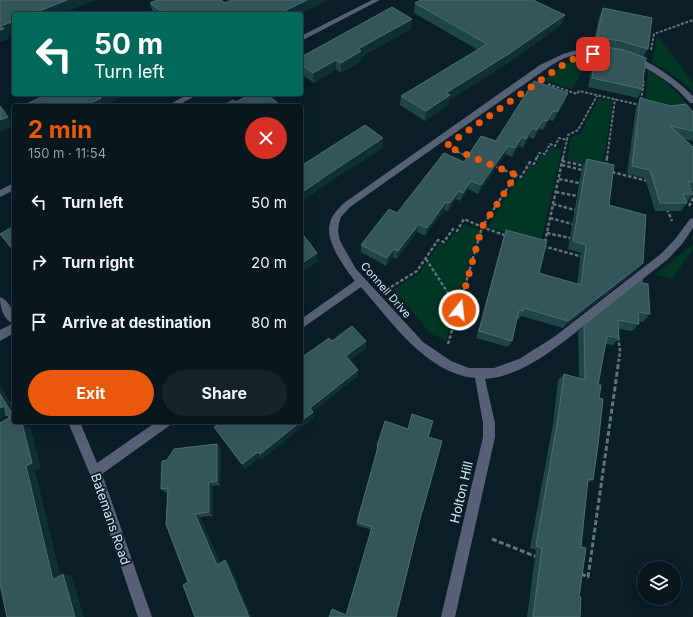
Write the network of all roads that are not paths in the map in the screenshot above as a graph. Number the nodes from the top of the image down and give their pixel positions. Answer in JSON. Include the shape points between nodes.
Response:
{"nodes":[{"id":1,"x":377,"y":0,"type":"edge"},
{"id":2,"x":303,"y":38,"type":"edge"},
{"id":3,"x":614,"y":53,"type":"edge"},
{"id":4,"x":628,"y":57,"type":"edge"},
{"id":5,"x":190,"y":96,"type":"edge"},
{"id":6,"x":693,"y":101,"type":"edge"},
{"id":7,"x":175,"y":104,"type":"edge"},
{"id":8,"x":12,"y":187,"type":"edge"},
{"id":9,"x":0,"y":194,"type":"edge"},
{"id":10,"x":693,"y":221,"type":"edge"},
{"id":11,"x":362,"y":282,"type":"junction"},
{"id":12,"x":0,"y":301,"type":"edge"},
{"id":13,"x":12,"y":317,"type":"edge"},
{"id":14,"x":303,"y":324,"type":"edge"},
{"id":15,"x":12,"y":328,"type":"edge"},
{"id":16,"x":0,"y":336,"type":"edge"},
{"id":17,"x":479,"y":374,"type":"junction"},
{"id":18,"x":75,"y":424,"type":"edge"},
{"id":19,"x":162,"y":424,"type":"edge"},
{"id":20,"x":95,"y":472,"type":"junction"},
{"id":21,"x":145,"y":617,"type":"edge"},
{"id":22,"x":448,"y":617,"type":"edge"}],
"edges":[{"from":1,"to":2,"type":"street"},
{"from":3,"to":11,"type":"street","name":"Connell Drive","via":[[581,51],[558,57],[347,205],[338,215],[333,231],[343,256]]},
{"from":4,"to":6,"type":"street","via":[[649,66],[667,78]]},
{"from":5,"to":7,"type":"street"},
{"from":8,"to":9,"type":"street"},
{"from":10,"to":17,"type":"street","name":"Connell Drive","via":[[665,256],[558,340],[522,363],[494,373]]},
{"from":11,"to":14,"type":"street"},
{"from":11,"to":17,"type":"street","name":"Connell Drive","via":[[419,345],[457,370]]},
{"from":12,"to":13,"type":"street"},
{"from":15,"to":16,"type":"street"},
{"from":17,"to":22,"type":"street","name":"Holton Hill","via":[[489,423],[489,437]]},
{"from":18,"to":20,"type":"street","name":"Batemans Road"},
{"from":19,"to":20,"type":"street"},
{"from":20,"to":21,"type":"street","name":"Batemans Road"}]}
